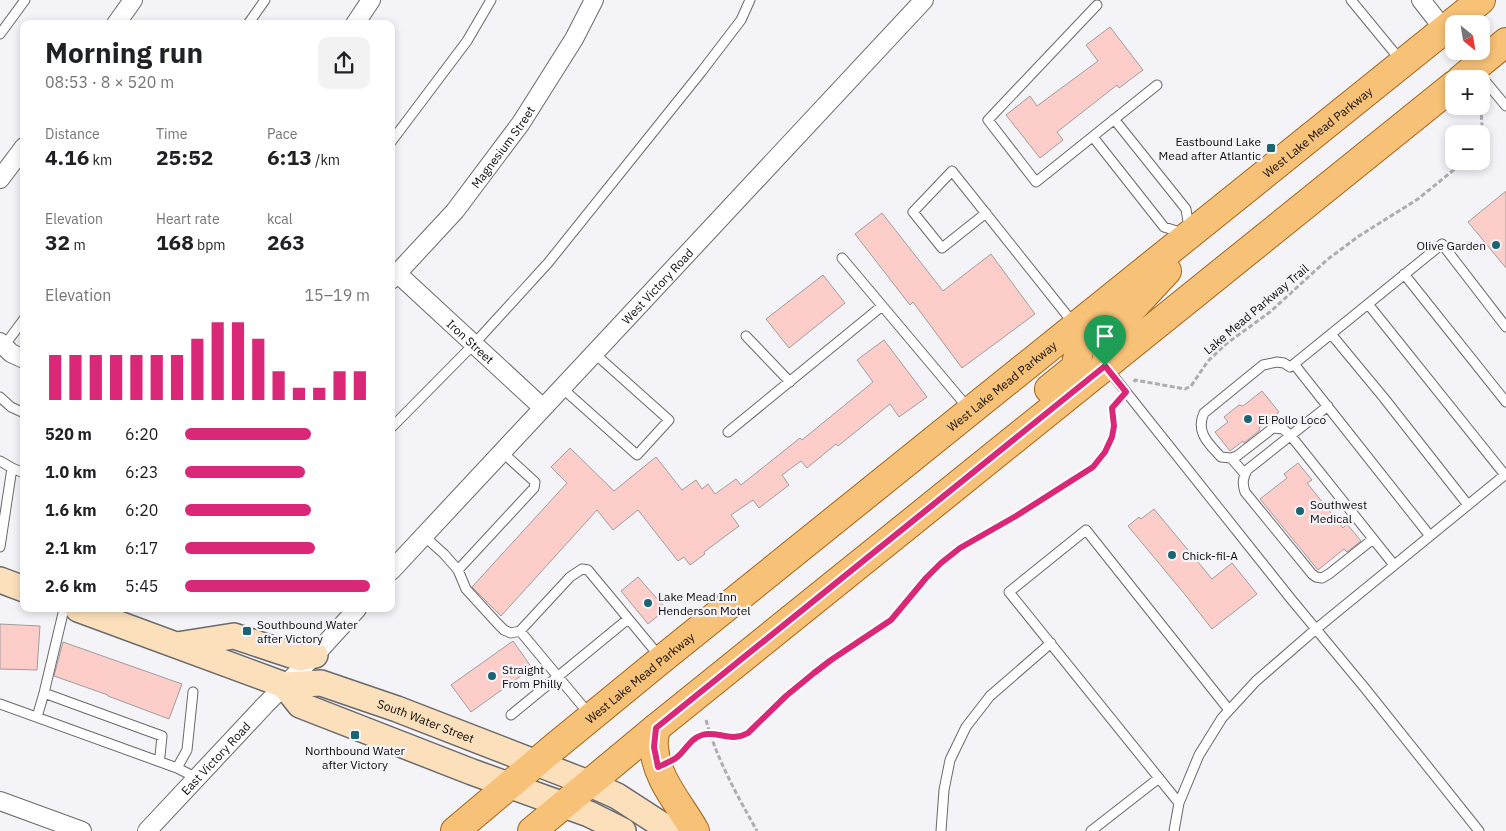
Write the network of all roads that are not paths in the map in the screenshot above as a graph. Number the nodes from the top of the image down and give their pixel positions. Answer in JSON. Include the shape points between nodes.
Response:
{"nodes":[{"id":1,"x":25,"y":0,"type":"edge"},
{"id":2,"x":133,"y":0,"type":"edge"},
{"id":3,"x":265,"y":0,"type":"edge"},
{"id":4,"x":371,"y":0,"type":"edge"},
{"id":5,"x":491,"y":0,"type":"edge"},
{"id":6,"x":594,"y":0,"type":"edge"},
{"id":7,"x":750,"y":0,"type":"edge"},
{"id":8,"x":924,"y":0,"type":"edge"},
{"id":9,"x":1351,"y":0,"type":"edge"},
{"id":10,"x":1421,"y":0,"type":"edge"},
{"id":11,"x":1481,"y":0,"type":"edge"},
{"id":12,"x":1097,"y":4,"type":"dead end"},
{"id":13,"x":1468,"y":15,"type":"edge"},
{"id":14,"x":119,"y":20,"type":"edge"},
{"id":15,"x":251,"y":20,"type":"edge"},
{"id":16,"x":358,"y":20,"type":"edge"},
{"id":17,"x":1445,"y":31,"type":"edge"},
{"id":18,"x":0,"y":34,"type":"edge"},
{"id":19,"x":1445,"y":38,"type":"edge"},
{"id":20,"x":1506,"y":42,"type":"edge"},
{"id":21,"x":1403,"y":64,"type":"junction"},
{"id":22,"x":1466,"y":66,"type":"edge"},
{"id":23,"x":1157,"y":85,"type":"dead end"},
{"id":24,"x":1445,"y":92,"type":"edge"},
{"id":25,"x":1506,"y":106,"type":"edge"},
{"id":26,"x":1114,"y":119,"type":"junction"},
{"id":27,"x":395,"y":137,"type":"edge"},
{"id":28,"x":1093,"y":137,"type":"junction"},
{"id":29,"x":20,"y":152,"type":"edge"},
{"id":30,"x":0,"y":179,"type":"edge"},
{"id":31,"x":1229,"y":203,"type":"junction"},
{"id":32,"x":986,"y":213,"type":"junction"},
{"id":33,"x":1189,"y":235,"type":"junction"},
{"id":34,"x":842,"y":258,"type":"dead end"},
{"id":35,"x":1404,"y":274,"type":"junction"},
{"id":36,"x":395,"y":277,"type":"edge"},
{"id":37,"x":1368,"y":304,"type":"junction"},
{"id":38,"x":882,"y":306,"type":"junction"},
{"id":39,"x":20,"y":324,"type":"edge"},
{"id":40,"x":1076,"y":326,"type":"junction"},
{"id":41,"x":1506,"y":326,"type":"edge"},
{"id":42,"x":1331,"y":334,"type":"junction"},
{"id":43,"x":746,"y":336,"type":"dead end"},
{"id":44,"x":2,"y":344,"type":"edge"},
{"id":45,"x":474,"y":344,"type":"junction"},
{"id":46,"x":594,"y":353,"type":"junction"},
{"id":47,"x":20,"y":357,"type":"edge"},
{"id":48,"x":1294,"y":364,"type":"junction"},
{"id":49,"x":1105,"y":366,"type":"junction"},
{"id":50,"x":790,"y":382,"type":"junction"},
{"id":51,"x":562,"y":388,"type":"junction"},
{"id":52,"x":0,"y":397,"type":"edge"},
{"id":53,"x":1506,"y":402,"type":"edge"},
{"id":54,"x":1328,"y":406,"type":"junction"},
{"id":55,"x":543,"y":408,"type":"junction"},
{"id":56,"x":20,"y":411,"type":"edge"},
{"id":57,"x":970,"y":411,"type":"junction"},
{"id":58,"x":395,"y":424,"type":"edge"},
{"id":59,"x":728,"y":432,"type":"dead end"},
{"id":60,"x":1290,"y":436,"type":"junction"},
{"id":61,"x":502,"y":452,"type":"junction"},
{"id":62,"x":1231,"y":458,"type":"junction"},
{"id":63,"x":0,"y":461,"type":"edge"},
{"id":64,"x":12,"y":468,"type":"junction"},
{"id":65,"x":977,"y":469,"type":"junction"},
{"id":66,"x":20,"y":471,"type":"edge"},
{"id":67,"x":1245,"y":474,"type":"junction"},
{"id":68,"x":1505,"y":475,"type":"edge"},
{"id":69,"x":1468,"y":505,"type":"junction"},
{"id":70,"x":424,"y":536,"type":"junction"},
{"id":71,"x":1430,"y":536,"type":"junction"},
{"id":72,"x":1373,"y":539,"type":"junction"},
{"id":73,"x":0,"y":547,"type":"edge"},
{"id":74,"x":1394,"y":565,"type":"junction"},
{"id":75,"x":395,"y":567,"type":"edge"},
{"id":76,"x":458,"y":570,"type":"junction"},
{"id":77,"x":0,"y":580,"type":"edge"},
{"id":78,"x":20,"y":588,"type":"edge"},
{"id":79,"x":63,"y":612,"type":"edge"},
{"id":80,"x":86,"y":612,"type":"edge"},
{"id":81,"x":354,"y":612,"type":"edge"},
{"id":82,"x":628,"y":619,"type":"junction"},
{"id":83,"x":1316,"y":629,"type":"junction"},
{"id":84,"x":520,"y":631,"type":"junction"},
{"id":85,"x":1051,"y":643,"type":"junction"},
{"id":86,"x":176,"y":645,"type":"junction"},
{"id":87,"x":315,"y":655,"type":"junction"},
{"id":88,"x":662,"y":660,"type":"junction"},
{"id":89,"x":559,"y":677,"type":"junction"},
{"id":90,"x":284,"y":685,"type":"junction"},
{"id":91,"x":193,"y":692,"type":"dead end"},
{"id":92,"x":44,"y":693,"type":"junction"},
{"id":93,"x":0,"y":704,"type":"edge"},
{"id":94,"x":1229,"y":710,"type":"junction"},
{"id":95,"x":511,"y":716,"type":"dead end"},
{"id":96,"x":36,"y":717,"type":"junction"},
{"id":97,"x":592,"y":717,"type":"junction"},
{"id":98,"x":656,"y":728,"type":"junction"},
{"id":99,"x":157,"y":761,"type":"junction"},
{"id":100,"x":177,"y":768,"type":"junction"},
{"id":101,"x":197,"y":778,"type":"junction"},
{"id":102,"x":1159,"y":778,"type":"junction"},
{"id":103,"x":526,"y":779,"type":"junction"},
{"id":104,"x":572,"y":789,"type":"junction"},
{"id":105,"x":0,"y":801,"type":"edge"},
{"id":106,"x":1180,"y":803,"type":"junction"},
{"id":107,"x":82,"y":831,"type":"edge"},
{"id":108,"x":147,"y":831,"type":"edge"},
{"id":109,"x":455,"y":831,"type":"edge"},
{"id":110,"x":532,"y":831,"type":"edge"},
{"id":111,"x":623,"y":831,"type":"edge"},
{"id":112,"x":671,"y":831,"type":"edge"},
{"id":113,"x":695,"y":831,"type":"edge"},
{"id":114,"x":941,"y":831,"type":"edge"},
{"id":115,"x":1091,"y":831,"type":"edge"},
{"id":116,"x":1174,"y":831,"type":"edge"},
{"id":117,"x":1479,"y":831,"type":"edge"}],
"edges":[{"from":1,"to":18,"type":"lane"},
{"from":2,"to":14,"type":"street"},
{"from":3,"to":15,"type":"lane"},
{"from":4,"to":16,"type":"street"},
{"from":5,"to":27,"type":"lane","via":[[467,41]]},
{"from":6,"to":36,"type":"street","name":"Magnesium Street","via":[[574,39],[521,123],[456,211]]},
{"from":7,"to":45,"type":"lane","via":[[741,20],[696,79],[548,263]]},
{"from":8,"to":46,"type":"street","name":"West Victory Road"},
{"from":9,"to":21,"type":"lane"},
{"from":10,"to":17,"type":"street"},
{"from":11,"to":13,"type":"main road","name":"West Lake Mead Parkway"},
{"from":12,"to":28,"type":"lane","via":[[988,120],[1036,182]]},
{"from":19,"to":21,"type":"main road","name":"West Lake Mead Parkway"},
{"from":20,"to":22,"type":"main road"},
{"from":21,"to":31,"type":"main road","name":"West Lake Mead Parkway"},
{"from":22,"to":25,"type":"lane"},
{"from":23,"to":26,"type":"lane"},
{"from":24,"to":49,"type":"main road"},
{"from":26,"to":28,"type":"lane"},
{"from":26,"to":33,"type":"lane","via":[[1186,209]]},
{"from":28,"to":33,"type":"lane","via":[[1164,226]]},
{"from":29,"to":30,"type":"street"},
{"from":31,"to":33,"type":"main road","name":"West Lake Mead Parkway"},
{"from":31,"to":49,"type":"main road","via":[[1114,328]]},
{"from":32,"to":32,"type":"lane","via":[[952,171],[913,212],[942,248]]},
{"from":32,"to":40,"type":"lane"},
{"from":33,"to":40,"type":"main road","name":"West Lake Mead Parkway"},
{"from":34,"to":38,"type":"lane"},
{"from":35,"to":37,"type":"lane"},
{"from":35,"to":41,"type":"lane","via":[[1442,244]]},
{"from":35,"to":53,"type":"lane"},
{"from":36,"to":45,"type":"street","name":"Iron Street"},
{"from":37,"to":42,"type":"lane"},
{"from":37,"to":68,"type":"lane"},
{"from":38,"to":50,"type":"lane"},
{"from":38,"to":57,"type":"lane"},
{"from":39,"to":44,"type":"lane"},
{"from":40,"to":57,"type":"main road","name":"West Lake Mead Parkway"},
{"from":40,"to":65,"type":"main road","via":[[1080,347],[1075,368],[995,434]]},
{"from":42,"to":48,"type":"lane"},
{"from":42,"to":69,"type":"lane"},
{"from":43,"to":50,"type":"lane"},
{"from":44,"to":47,"type":"street"},
{"from":45,"to":55,"type":"street","name":"Iron Street"},
{"from":45,"to":58,"type":"lane"},
{"from":46,"to":51,"type":"street","name":"West Victory Road"},
{"from":46,"to":51,"type":"lane","via":[[670,420],[637,455]]},
{"from":48,"to":54,"type":"lane"},
{"from":48,"to":62,"type":"lane","via":[[1290,367],[1277,362],[1263,365],[1204,413],[1200,428],[1205,440],[1221,457]]},
{"from":49,"to":65,"type":"main road"},
{"from":49,"to":83,"type":"lane"},
{"from":50,"to":59,"type":"lane"},
{"from":51,"to":55,"type":"street","name":"West Victory Road"},
{"from":52,"to":56,"type":"lane"},
{"from":54,"to":60,"type":"lane"},
{"from":54,"to":71,"type":"lane"},
{"from":55,"to":61,"type":"street","name":"West Victory Road"},
{"from":57,"to":88,"type":"main road","name":"West Lake Mead Parkway"},
{"from":60,"to":62,"type":"lane","via":[[1283,428],[1273,428]]},
{"from":60,"to":67,"type":"lane"},
{"from":60,"to":72,"type":"lane"},
{"from":61,"to":70,"type":"street","name":"West Victory Road"},
{"from":61,"to":76,"type":"lane","via":[[535,482],[534,488]]},
{"from":62,"to":67,"type":"lane"},
{"from":63,"to":64,"type":"lane"},
{"from":64,"to":66,"type":"lane"},
{"from":64,"to":73,"type":"lane"},
{"from":65,"to":98,"type":"main road"},
{"from":67,"to":72,"type":"lane","via":[[1245,492],[1316,577],[1329,574]]},
{"from":68,"to":69,"type":"lane"},
{"from":69,"to":71,"type":"lane"},
{"from":70,"to":75,"type":"street","name":"West Victory Road"},
{"from":70,"to":76,"type":"lane"},
{"from":71,"to":74,"type":"lane"},
{"from":72,"to":74,"type":"lane"},
{"from":74,"to":83,"type":"lane"},
{"from":76,"to":84,"type":"lane","via":[[466,589],[504,630],[511,633]]},
{"from":77,"to":78,"type":"main road"},
{"from":79,"to":92,"type":"lane"},
{"from":80,"to":86,"type":"main road","name":"South Water Street"},
{"from":81,"to":87,"type":"street"},
{"from":82,"to":84,"type":"lane","via":[[588,570],[582,569],[570,577]]},
{"from":82,"to":88,"type":"lane"},
{"from":82,"to":89,"type":"lane"},
{"from":83,"to":94,"type":"lane","via":[[1256,681]]},
{"from":83,"to":117,"type":"lane"},
{"from":84,"to":89,"type":"lane"},
{"from":85,"to":94,"type":"lane","via":[[1009,592],[1086,530]]},
{"from":85,"to":102,"type":"lane"},
{"from":85,"to":114,"type":"lane","via":[[990,696],[966,727],[950,760]]},
{"from":86,"to":87,"type":"main road","via":[[234,636],[300,658]]},
{"from":86,"to":90,"type":"main road","name":"South Water Street"},
{"from":87,"to":90,"type":"street"},
{"from":88,"to":97,"type":"main road","name":"West Lake Mead Parkway"},
{"from":89,"to":95,"type":"lane"},
{"from":89,"to":97,"type":"lane"},
{"from":90,"to":101,"type":"street","name":"East Victory Road"},
{"from":90,"to":103,"type":"main road","name":"South Water Street","via":[[300,705]]},
{"from":90,"to":103,"type":"main road","name":"South Water Street","via":[[321,683],[397,709]]},
{"from":91,"to":100,"type":"lane","via":[[187,750]]},
{"from":92,"to":96,"type":"lane"},
{"from":92,"to":99,"type":"lane","via":[[162,736]]},
{"from":93,"to":96,"type":"lane"},
{"from":94,"to":106,"type":"lane","via":[[1199,755]]},
{"from":96,"to":99,"type":"lane"},
{"from":97,"to":103,"type":"main road","name":"West Lake Mead Parkway"},
{"from":98,"to":104,"type":"main road"},
{"from":98,"to":113,"type":"main road","via":[[654,747],[658,767]]},
{"from":99,"to":100,"type":"lane"},
{"from":100,"to":101,"type":"lane"},
{"from":101,"to":108,"type":"street","name":"East Victory Road"},
{"from":102,"to":106,"type":"lane"},
{"from":102,"to":115,"type":"lane"},
{"from":103,"to":104,"type":"main road","name":"South Water Street"},
{"from":103,"to":109,"type":"main road","name":"West Lake Mead Parkway"},
{"from":104,"to":110,"type":"main road"},
{"from":104,"to":111,"type":"main road","via":[[589,814]]},
{"from":104,"to":112,"type":"main road","via":[[617,796]]},
{"from":105,"to":107,"type":"street"},
{"from":106,"to":116,"type":"lane"}]}
